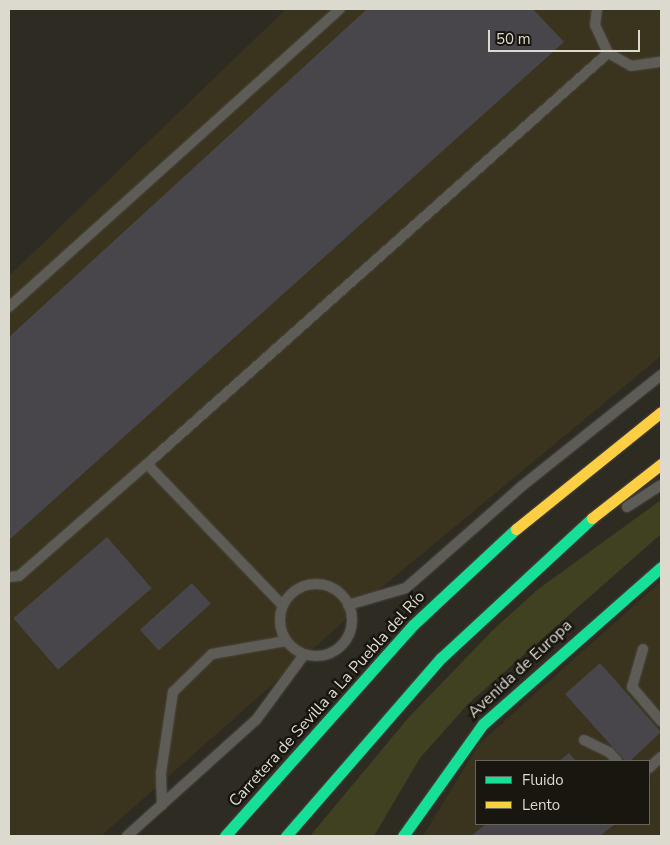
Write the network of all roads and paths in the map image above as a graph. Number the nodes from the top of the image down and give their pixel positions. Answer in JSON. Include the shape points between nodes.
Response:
{"nodes":[{"id":1,"x":340,"y":9,"type":"edge"},
{"id":2,"x":596,"y":9,"type":"edge"},
{"id":3,"x":608,"y":53,"type":"junction"},
{"id":4,"x":660,"y":65,"type":"edge"},
{"id":5,"x":9,"y":307,"type":"edge"},
{"id":6,"x":661,"y":375,"type":"edge"},
{"id":7,"x":661,"y":412,"type":"edge"},
{"id":8,"x":147,"y":464,"type":"junction"},
{"id":9,"x":661,"y":464,"type":"edge"},
{"id":10,"x":661,"y":485,"type":"edge"},
{"id":11,"x":542,"y":561,"type":"junction"},
{"id":12,"x":661,"y":567,"type":"edge"},
{"id":13,"x":9,"y":577,"type":"edge"},
{"id":14,"x":282,"y":605,"type":"junction"},
{"id":15,"x":348,"y":605,"type":"junction"},
{"id":16,"x":286,"y":641,"type":"junction"},
{"id":17,"x":643,"y":649,"type":"dead end"},
{"id":18,"x":304,"y":655,"type":"junction"},
{"id":19,"x":661,"y":721,"type":"edge"},
{"id":20,"x":584,"y":740,"type":"dead end"},
{"id":21,"x":661,"y":757,"type":"edge"},
{"id":22,"x":616,"y":760,"type":"edge"},
{"id":23,"x":650,"y":767,"type":"edge"},
{"id":24,"x":162,"y":805,"type":"junction"},
{"id":25,"x":127,"y":836,"type":"edge"},
{"id":26,"x":225,"y":836,"type":"edge"},
{"id":27,"x":286,"y":836,"type":"edge"},
{"id":28,"x":403,"y":836,"type":"edge"}],
"edges":[{"from":1,"to":5,"type":"lane"},
{"from":2,"to":3,"type":"lane","via":[[597,33]]},
{"from":3,"to":4,"type":"lane","via":[[631,66]]},
{"from":3,"to":8,"type":"lane"},
{"from":6,"to":15,"type":"lane","via":[[522,486],[406,588]]},
{"from":7,"to":26,"type":"main road","name":"Carretera de Sevilla a La Puebla del Río","via":[[528,517],[413,625]]},
{"from":8,"to":13,"type":"lane","via":[[19,576]]},
{"from":8,"to":14,"type":"lane"},
{"from":9,"to":11,"type":"main road"},
{"from":10,"to":11,"type":"lane"},
{"from":11,"to":27,"type":"main road","via":[[441,658]]},
{"from":12,"to":28,"type":"main road","name":"Avenida de Europa","via":[[483,724]]},
{"from":14,"to":15,"type":"lane","via":[[293,592],[316,584],[331,587]]},
{"from":14,"to":16,"type":"lane","via":[[279,617]]},
{"from":15,"to":18,"type":"lane","via":[[352,618],[345,642],[329,654]]},
{"from":16,"to":18,"type":"lane"},
{"from":16,"to":24,"type":"lane","via":[[212,654],[173,692],[161,773]]},
{"from":17,"to":19,"type":"lane","via":[[632,687]]},
{"from":18,"to":24,"type":"lane","via":[[256,720]]},
{"from":20,"to":22,"type":"lane","via":[[609,752]]},
{"from":21,"to":23,"type":"lane"},
{"from":24,"to":25,"type":"lane"}]}
